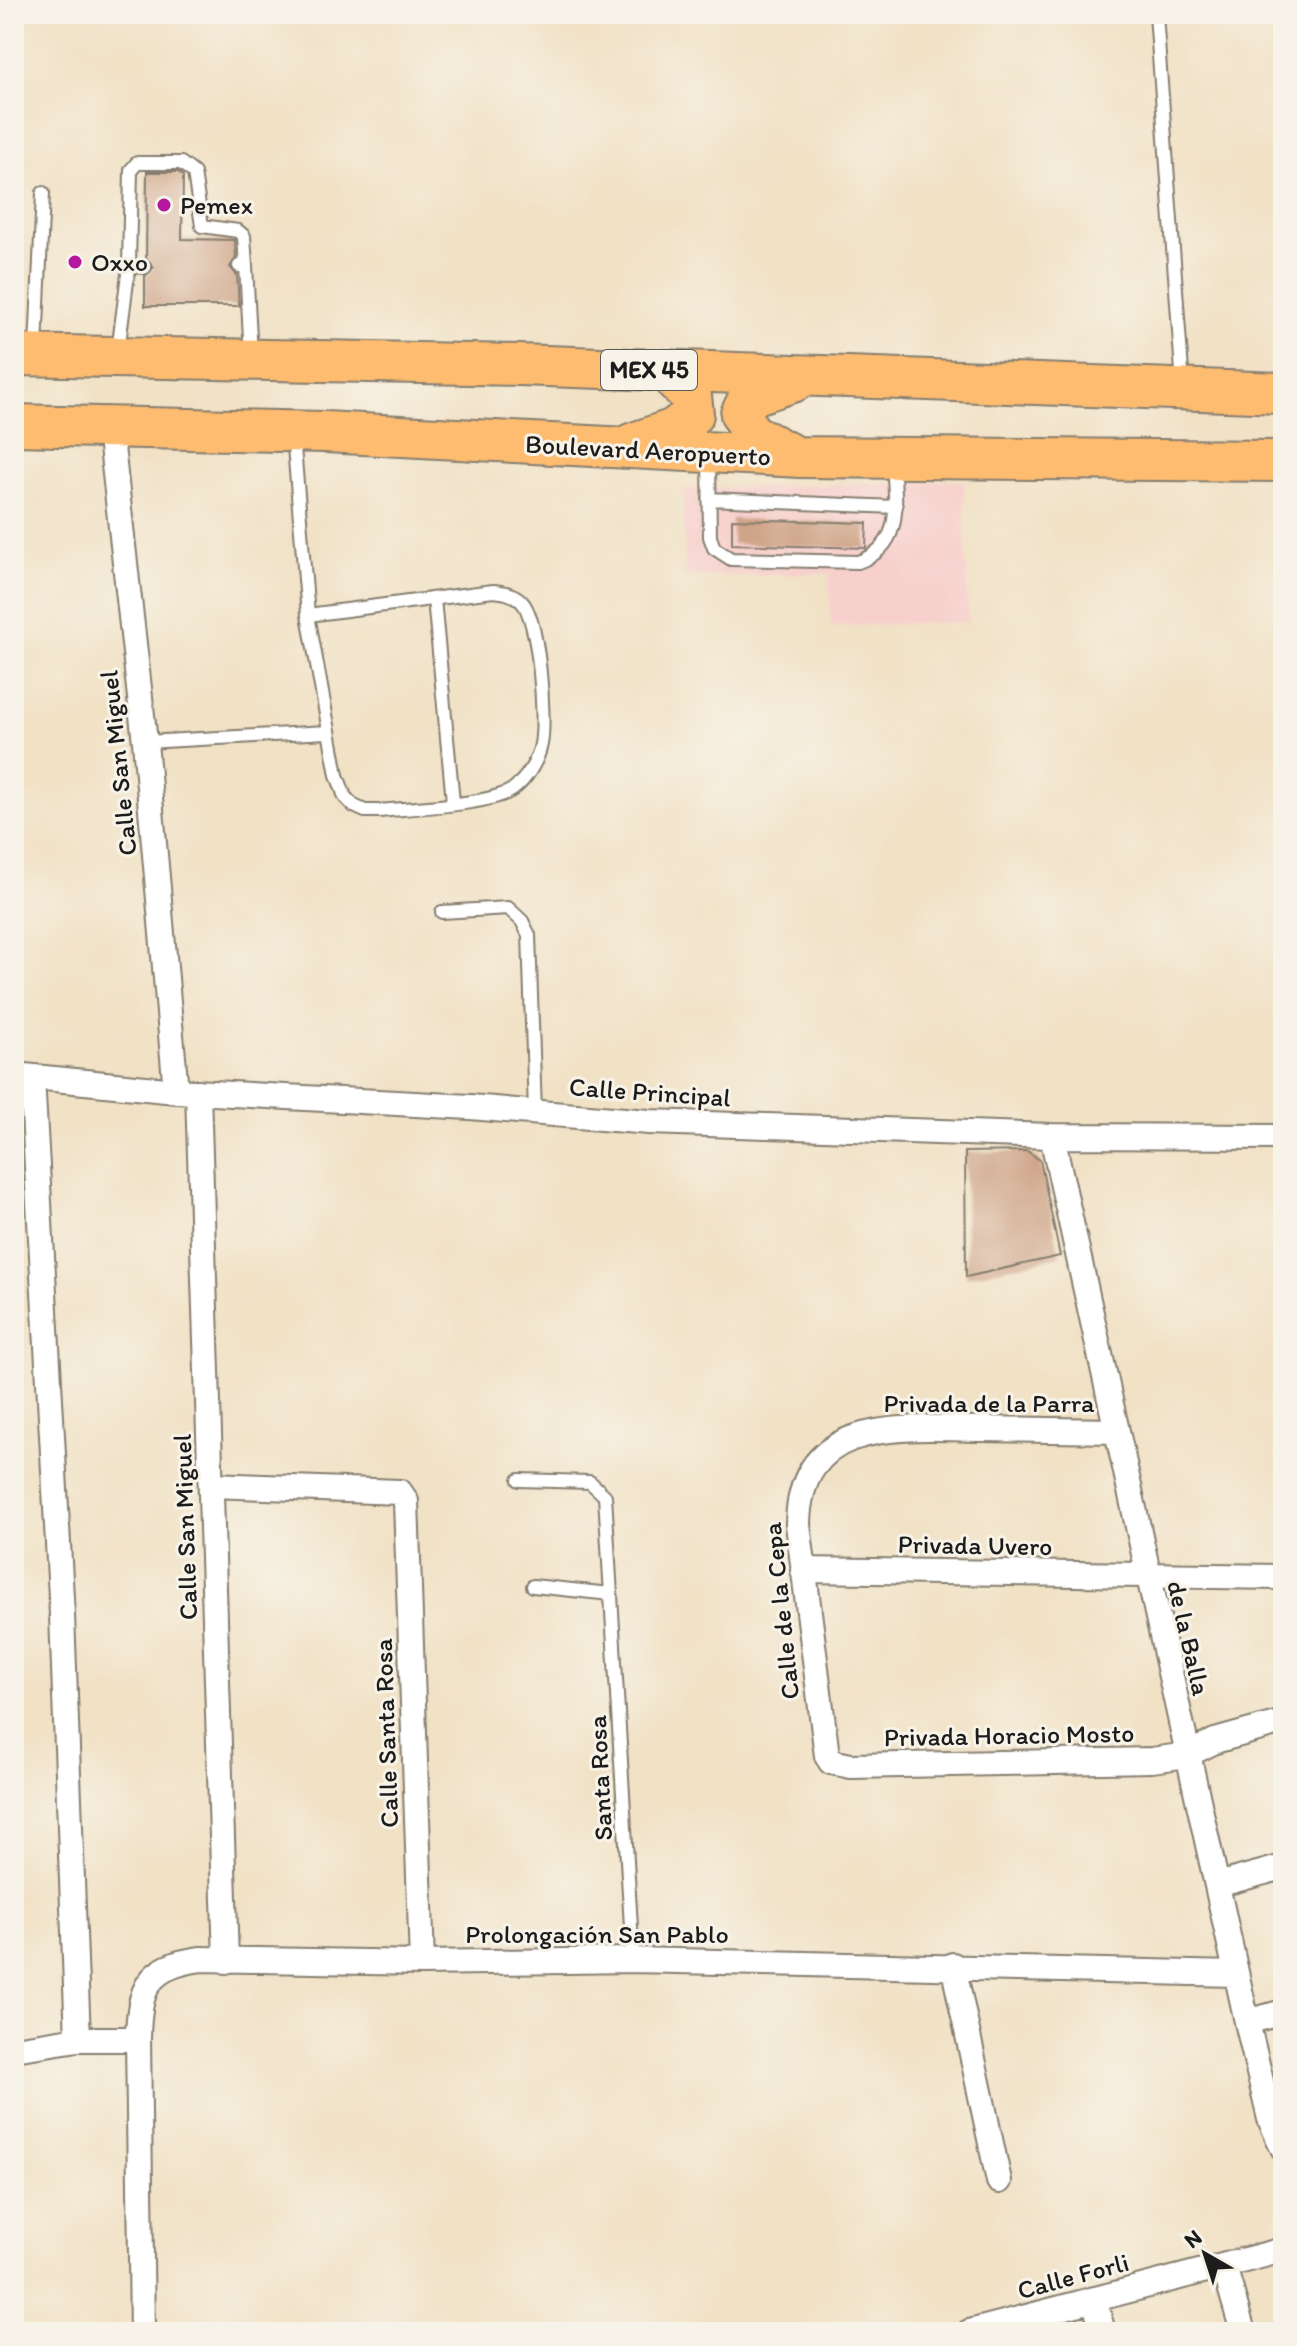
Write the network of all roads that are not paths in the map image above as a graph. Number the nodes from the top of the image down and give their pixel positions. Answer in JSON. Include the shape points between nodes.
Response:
{"nodes":[{"id":1,"x":1156,"y":14,"type":"edge"},
{"id":2,"x":43,"y":193,"type":"dead end"},
{"id":3,"x":129,"y":266,"type":"junction"},
{"id":4,"x":145,"y":267,"type":"dead end"},
{"id":5,"x":25,"y":356,"type":"edge"},
{"id":6,"x":117,"y":358,"type":"junction"},
{"id":7,"x":251,"y":362,"type":"junction"},
{"id":8,"x":665,"y":371,"type":"junction"},
{"id":9,"x":831,"y":376,"type":"junction"},
{"id":10,"x":1183,"y":389,"type":"junction"},
{"id":11,"x":1283,"y":393,"type":"edge"},
{"id":12,"x":14,"y":425,"type":"edge"},
{"id":13,"x":110,"y":429,"type":"junction"},
{"id":14,"x":292,"y":432,"type":"junction"},
{"id":15,"x":612,"y":450,"type":"junction"},
{"id":16,"x":709,"y":454,"type":"junction"},
{"id":17,"x":800,"y":457,"type":"junction"},
{"id":18,"x":892,"y":457,"type":"junction"},
{"id":19,"x":1283,"y":461,"type":"edge"},
{"id":20,"x":709,"y":499,"type":"junction"},
{"id":21,"x":896,"y":507,"type":"junction"},
{"id":22,"x":434,"y":599,"type":"junction"},
{"id":23,"x":308,"y":615,"type":"junction"},
{"id":24,"x":327,"y":732,"type":"junction"},
{"id":25,"x":145,"y":742,"type":"junction"},
{"id":26,"x":453,"y":802,"type":"junction"},
{"id":27,"x":442,"y":912,"type":"dead end"},
{"id":28,"x":23,"y":1076,"type":"edge"},
{"id":29,"x":187,"y":1091,"type":"junction"},
{"id":30,"x":535,"y":1112,"type":"junction"},
{"id":31,"x":1052,"y":1136,"type":"junction"},
{"id":32,"x":1283,"y":1137,"type":"edge"},
{"id":33,"x":1117,"y":1431,"type":"junction"},
{"id":34,"x":820,"y":1458,"type":"joint"},
{"id":35,"x":519,"y":1480,"type":"dead end"},
{"id":36,"x":211,"y":1485,"type":"junction"},
{"id":37,"x":803,"y":1570,"type":"junction"},
{"id":38,"x":1146,"y":1575,"type":"junction"},
{"id":39,"x":1283,"y":1577,"type":"edge"},
{"id":40,"x":533,"y":1586,"type":"dead end"},
{"id":41,"x":611,"y":1594,"type":"junction"},
{"id":42,"x":1283,"y":1722,"type":"edge"},
{"id":43,"x":1187,"y":1755,"type":"junction"},
{"id":44,"x":831,"y":1762,"type":"joint"},
{"id":45,"x":1283,"y":1867,"type":"edge"},
{"id":46,"x":1217,"y":1885,"type":"junction"},
{"id":47,"x":633,"y":1960,"type":"junction"},
{"id":48,"x":226,"y":1961,"type":"junction"},
{"id":49,"x":422,"y":1963,"type":"junction"},
{"id":50,"x":953,"y":1965,"type":"junction"},
{"id":51,"x":1236,"y":1974,"type":"junction"},
{"id":52,"x":1283,"y":2012,"type":"edge"},
{"id":53,"x":1247,"y":2022,"type":"junction"},
{"id":54,"x":78,"y":2039,"type":"junction"},
{"id":55,"x":138,"y":2039,"type":"junction"},
{"id":56,"x":14,"y":2049,"type":"edge"},
{"id":57,"x":1283,"y":2148,"type":"edge"},
{"id":58,"x":999,"y":2181,"type":"dead end"},
{"id":59,"x":1283,"y":2250,"type":"edge"},
{"id":60,"x":1224,"y":2266,"type":"junction"},
{"id":61,"x":1094,"y":2299,"type":"junction"},
{"id":62,"x":142,"y":2332,"type":"edge"},
{"id":63,"x":972,"y":2332,"type":"edge"},
{"id":64,"x":1103,"y":2332,"type":"edge"},
{"id":65,"x":1243,"y":2332,"type":"edge"}],
"edges":[{"from":1,"to":10,"type":"lane"},
{"from":2,"to":5,"type":"lane"},
{"from":3,"to":4,"type":"lane"},
{"from":3,"to":6,"type":"lane"},
{"from":3,"to":7,"type":"lane","via":[[131,170],[137,163],[181,163],[194,173],[202,226],[244,236]]},
{"from":5,"to":6,"type":"highway","number":"MEX 45"},
{"from":6,"to":7,"type":"highway","number":"MEX 45"},
{"from":7,"to":8,"type":"highway","number":"MEX 45"},
{"from":8,"to":9,"type":"highway","number":"MEX 45"},
{"from":8,"to":15,"type":"highway","via":[[686,388],[693,414],[674,429]]},
{"from":9,"to":10,"type":"highway","number":"MEX 45"},
{"from":9,"to":17,"type":"highway","via":[[762,389],[743,404],[741,414],[750,433]]},
{"from":10,"to":11,"type":"highway","number":"MEX 45"},
{"from":12,"to":13,"type":"highway","name":"Boulevard Aeropuerto"},
{"from":13,"to":14,"type":"highway","name":"Boulevard Aeropuerto"},
{"from":13,"to":25,"type":"street","name":"Calle San Miguel"},
{"from":14,"to":15,"type":"highway","name":"Boulevard Aeropuerto"},
{"from":14,"to":23,"type":"lane"},
{"from":15,"to":16,"type":"highway","name":"Boulevard Aeropuerto"},
{"from":16,"to":17,"type":"highway","name":"Boulevard Aeropuerto"},
{"from":16,"to":20,"type":"lane"},
{"from":17,"to":18,"type":"highway","name":"Boulevard Aeropuerto"},
{"from":18,"to":19,"type":"highway","name":"Boulevard Aeropuerto"},
{"from":18,"to":21,"type":"lane"},
{"from":20,"to":21,"type":"lane"},
{"from":20,"to":21,"type":"lane","via":[[714,548],[731,559],[858,562],[889,542]]},
{"from":22,"to":23,"type":"lane"},
{"from":22,"to":26,"type":"lane"},
{"from":22,"to":26,"type":"lane","via":[[509,593],[522,601],[534,630],[542,742],[536,761],[511,791]]},
{"from":23,"to":24,"type":"lane"},
{"from":24,"to":25,"type":"lane"},
{"from":24,"to":26,"type":"lane","via":[[339,786],[354,806],[379,811]]},
{"from":25,"to":29,"type":"street","name":"Calle San Miguel"},
{"from":27,"to":30,"type":"lane","via":[[508,908],[529,935]]},
{"from":28,"to":29,"type":"street","name":"Calle Principal"},
{"from":28,"to":54,"type":"street","via":[[62,1630]]},
{"from":29,"to":30,"type":"street","name":"Calle Principal"},
{"from":29,"to":36,"type":"street","name":"Calle San Miguel"},
{"from":30,"to":31,"type":"street","name":"Calle Principal","via":[[721,1125]]},
{"from":31,"to":32,"type":"street","name":"Calle Principal"},
{"from":31,"to":33,"type":"street","name":"de la Balla"},
{"from":33,"to":34,"type":"street","name":"Privada de la Parra","via":[[885,1428],[847,1440]]},
{"from":33,"to":38,"type":"street","name":"de la Balla"},
{"from":34,"to":37,"type":"street","name":"Calle de la Cepa","via":[[798,1498]]},
{"from":35,"to":41,"type":"lane","name":"Santa Rosa","via":[[598,1486],[605,1496]]},
{"from":36,"to":48,"type":"street","name":"Calle San Miguel"},
{"from":36,"to":49,"type":"street","name":"Calle Santa Rosa","via":[[400,1492],[406,1501]]},
{"from":37,"to":38,"type":"street","name":"Privada Uvero"},
{"from":37,"to":44,"type":"street","name":"Calle de la Cepa","via":[[822,1744]]},
{"from":38,"to":39,"type":"street","name":"Privada Uvero"},
{"from":38,"to":43,"type":"street","name":"de la Balla"},
{"from":40,"to":41,"type":"lane"},
{"from":41,"to":47,"type":"lane","name":"Santa Rosa"},
{"from":42,"to":43,"type":"street","name":"Privada Horacio Mosto","via":[[1215,1741]]},
{"from":43,"to":44,"type":"street","name":"Privada Horacio Mosto","via":[[1121,1761],[851,1766]]},
{"from":43,"to":46,"type":"street","name":"de la Balla"},
{"from":45,"to":46,"type":"street"},
{"from":46,"to":51,"type":"street","name":"de la Balla"},
{"from":47,"to":49,"type":"street","name":"Prolongación San Pablo"},
{"from":47,"to":50,"type":"street","name":"Prolongación San Pablo"},
{"from":48,"to":49,"type":"street","name":"Prolongación San Pablo"},
{"from":48,"to":55,"type":"street","name":"Prolongación San Pablo","via":[[181,1962],[162,1970],[139,2001]]},
{"from":50,"to":51,"type":"street","name":"Prolongación San Pablo"},
{"from":50,"to":58,"type":"street"},
{"from":51,"to":53,"type":"street","name":"de la Balla"},
{"from":52,"to":53,"type":"street"},
{"from":53,"to":57,"type":"street","name":"de la Balla","via":[[1270,2119]]},
{"from":54,"to":55,"type":"street"},
{"from":54,"to":56,"type":"street"},
{"from":55,"to":62,"type":"street","name":"Prolongación San Pablo"},
{"from":59,"to":60,"type":"street","name":"Calle Forli"},
{"from":60,"to":61,"type":"street","name":"Calle Forli"},
{"from":60,"to":65,"type":"street"},
{"from":61,"to":63,"type":"street","name":"Calle Forli"},
{"from":61,"to":64,"type":"street"}]}
